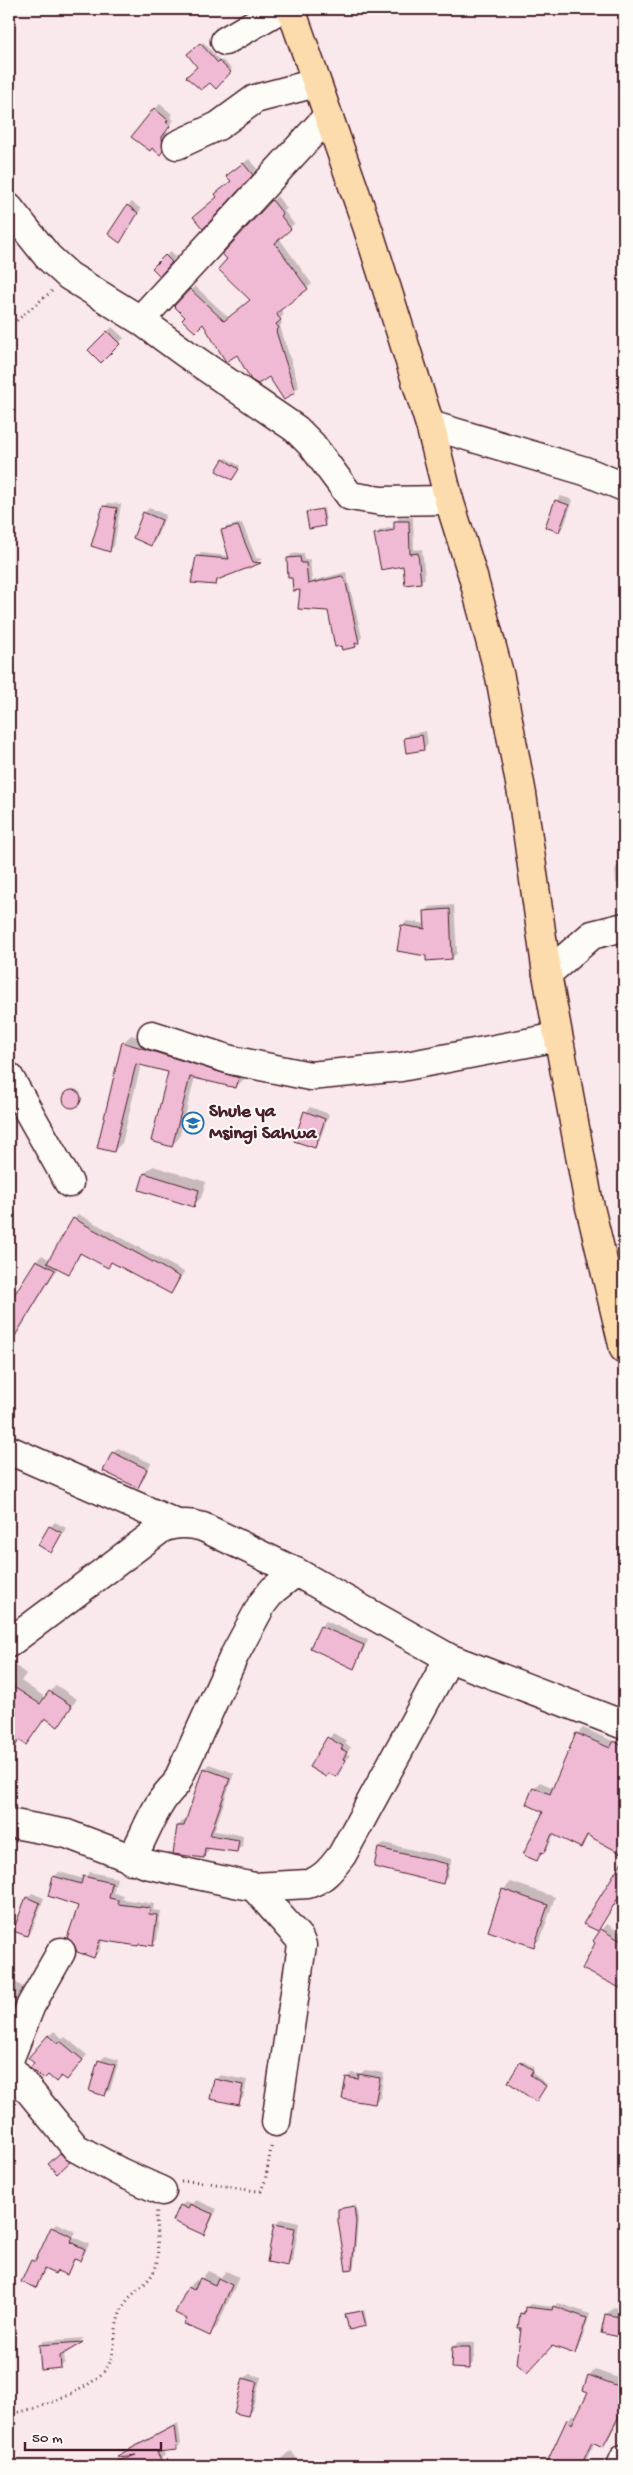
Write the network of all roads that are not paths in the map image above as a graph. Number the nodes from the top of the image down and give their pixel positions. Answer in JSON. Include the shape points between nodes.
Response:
{"nodes":[{"id":1,"x":280,"y":9,"type":"edge"},
{"id":2,"x":291,"y":9,"type":"edge"},
{"id":3,"x":225,"y":42,"type":"dead end"},
{"id":4,"x":316,"y":83,"type":"junction"},
{"id":5,"x":328,"y":116,"type":"junction"},
{"id":6,"x":177,"y":145,"type":"dead end"},
{"id":7,"x":9,"y":208,"type":"edge"},
{"id":8,"x":140,"y":320,"type":"junction"},
{"id":9,"x":430,"y":426,"type":"junction"},
{"id":10,"x":624,"y":486,"type":"edge"},
{"id":11,"x":449,"y":500,"type":"junction"},
{"id":12,"x":624,"y":927,"type":"edge"},
{"id":13,"x":547,"y":974,"type":"junction"},
{"id":14,"x":152,"y":1036,"type":"dead end"},
{"id":15,"x":558,"y":1037,"type":"junction"},
{"id":16,"x":9,"y":1077,"type":"edge"},
{"id":17,"x":69,"y":1182,"type":"dead end"},
{"id":18,"x":624,"y":1349,"type":"edge"},
{"id":19,"x":9,"y":1450,"type":"edge"},
{"id":20,"x":175,"y":1523,"type":"junction"},
{"id":21,"x":296,"y":1572,"type":"junction"},
{"id":22,"x":9,"y":1643,"type":"edge"},
{"id":23,"x":449,"y":1658,"type":"junction"},
{"id":24,"x":624,"y":1725,"type":"edge"},
{"id":25,"x":9,"y":1823,"type":"edge"},
{"id":26,"x":132,"y":1860,"type":"junction"},
{"id":27,"x":254,"y":1887,"type":"junction"},
{"id":28,"x":61,"y":1952,"type":"dead end"},
{"id":29,"x":9,"y":2060,"type":"edge"},
{"id":30,"x":9,"y":2066,"type":"edge"},
{"id":31,"x":276,"y":2122,"type":"road end"},
{"id":32,"x":162,"y":2191,"type":"road end"},
{"id":33,"x":624,"y":2459,"type":"edge"},
{"id":34,"x":621,"y":2466,"type":"edge"}],
"edges":[{"from":1,"to":3,"type":"street"},
{"from":2,"to":4,"type":"main road"},
{"from":4,"to":5,"type":"main road"},
{"from":4,"to":6,"type":"street","via":[[255,99],[218,126]]},
{"from":5,"to":8,"type":"street"},
{"from":5,"to":9,"type":"main road","via":[[368,229]]},
{"from":7,"to":8,"type":"street","via":[[48,257],[69,276]]},
{"from":8,"to":11,"type":"street","via":[[296,429],[350,496],[381,501]]},
{"from":9,"to":10,"type":"street","via":[[585,471]]},
{"from":9,"to":11,"type":"main road"},
{"from":11,"to":13,"type":"main road","via":[[500,677],[522,794]]},
{"from":12,"to":13,"type":"street","via":[[592,935]]},
{"from":13,"to":15,"type":"main road"},
{"from":14,"to":15,"type":"street","via":[[231,1060],[310,1076],[401,1067]]},
{"from":15,"to":18,"type":"main road","via":[[588,1200]]},
{"from":16,"to":17,"type":"street"},
{"from":19,"to":20,"type":"street"},
{"from":20,"to":21,"type":"street","via":[[203,1527]]},
{"from":20,"to":22,"type":"street","via":[[162,1528]]},
{"from":21,"to":23,"type":"street"},
{"from":21,"to":26,"type":"street","via":[[273,1590],[262,1604],[234,1656],[176,1784],[163,1796]]},
{"from":23,"to":24,"type":"street"},
{"from":23,"to":27,"type":"street","via":[[342,1855],[325,1876],[308,1884]]},
{"from":25,"to":26,"type":"street","via":[[67,1834]]},
{"from":26,"to":27,"type":"street"},
{"from":27,"to":31,"type":"street","via":[[302,1945]]},
{"from":28,"to":29,"type":"street","via":[[31,2005]]},
{"from":30,"to":32,"type":"street","via":[[76,2148]]},
{"from":33,"to":34,"type":"street"}]}
